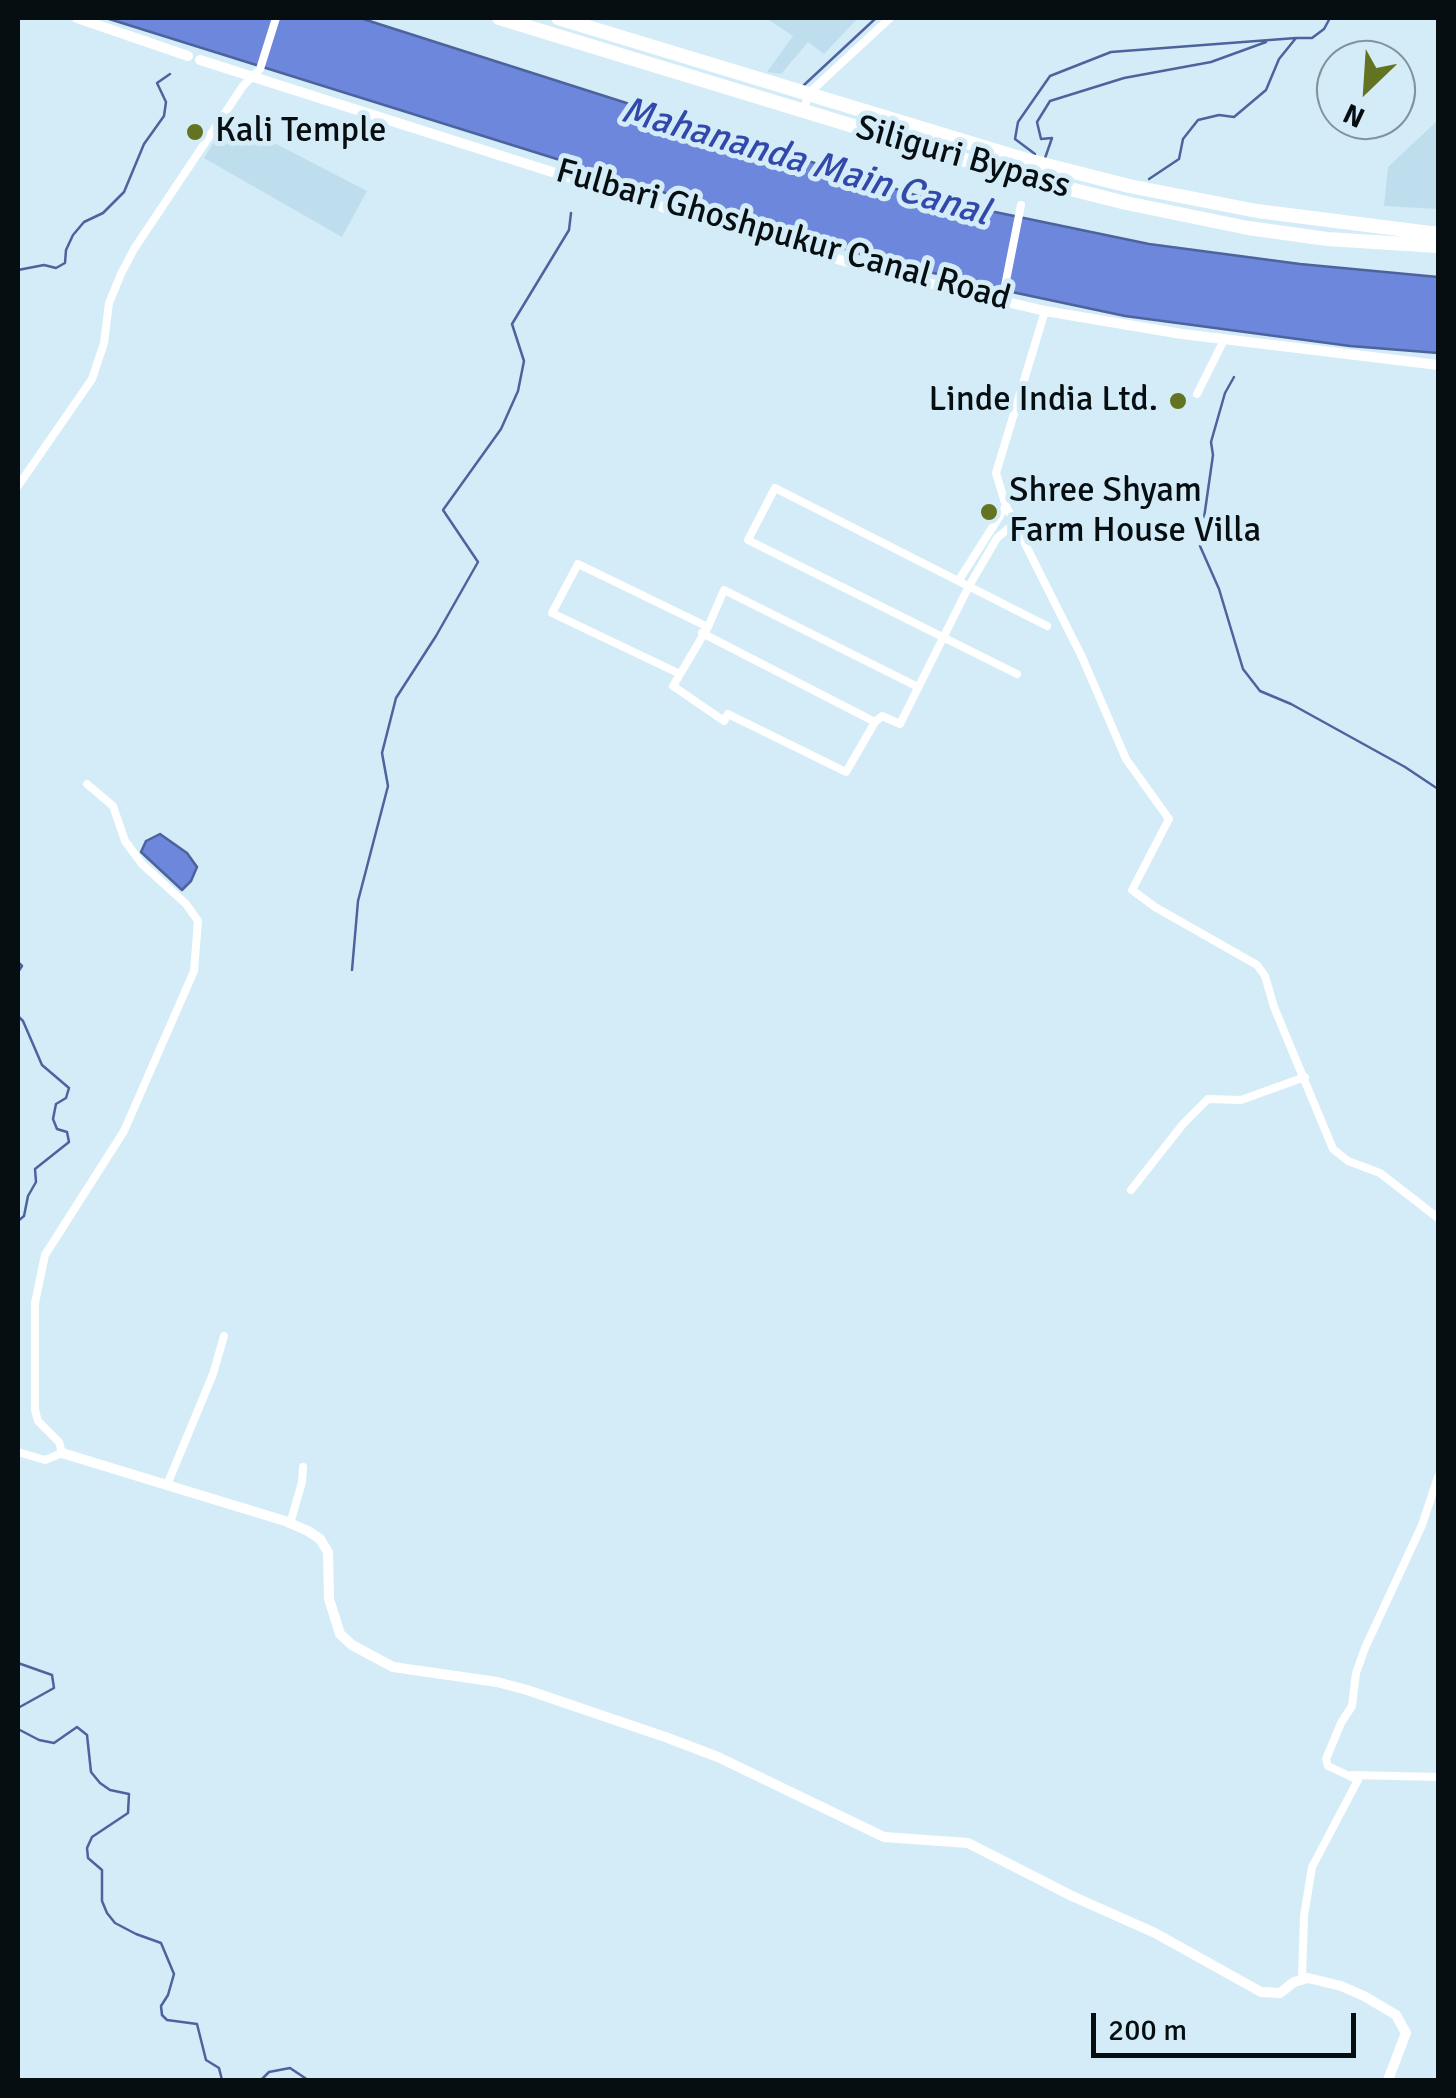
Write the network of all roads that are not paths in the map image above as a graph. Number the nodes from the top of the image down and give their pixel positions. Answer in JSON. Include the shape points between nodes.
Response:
{"nodes":[{"id":1,"x":78,"y":18,"type":"edge"},
{"id":2,"x":276,"y":18,"type":"edge"},
{"id":3,"x":499,"y":18,"type":"edge"},
{"id":4,"x":558,"y":18,"type":"edge"},
{"id":5,"x":890,"y":18,"type":"edge"},
{"id":6,"x":257,"y":73,"type":"junction"},
{"id":7,"x":809,"y":93,"type":"junction"},
{"id":8,"x":803,"y":112,"type":"junction"},
{"id":9,"x":1020,"y":209,"type":"dead end"},
{"id":10,"x":1438,"y":234,"type":"edge"},
{"id":11,"x":1438,"y":246,"type":"edge"},
{"id":12,"x":1006,"y":298,"type":"junction"},
{"id":13,"x":1045,"y":310,"type":"junction"},
{"id":14,"x":1224,"y":340,"type":"junction"},
{"id":15,"x":1438,"y":365,"type":"edge"},
{"id":16,"x":1197,"y":394,"type":"dead end"},
{"id":17,"x":18,"y":486,"type":"edge"},
{"id":18,"x":1006,"y":506,"type":"junction"},
{"id":19,"x":1015,"y":523,"type":"junction"},
{"id":20,"x":959,"y":580,"type":"junction"},
{"id":21,"x":968,"y":586,"type":"junction"},
{"id":22,"x":1047,"y":626,"type":"dead end"},
{"id":23,"x":705,"y":630,"type":"junction"},
{"id":24,"x":944,"y":637,"type":"junction"},
{"id":25,"x":680,"y":674,"type":"junction"},
{"id":26,"x":1018,"y":674,"type":"dead end"},
{"id":27,"x":918,"y":687,"type":"junction"},
{"id":28,"x":875,"y":722,"type":"junction"},
{"id":29,"x":87,"y":784,"type":"dead end"},
{"id":30,"x":1305,"y":1077,"type":"junction"},
{"id":31,"x":1131,"y":1190,"type":"dead end"},
{"id":32,"x":1438,"y":1218,"type":"edge"},
{"id":33,"x":224,"y":1336,"type":"dead end"},
{"id":34,"x":18,"y":1452,"type":"edge"},
{"id":35,"x":62,"y":1453,"type":"junction"},
{"id":36,"x":303,"y":1467,"type":"dead end"},
{"id":37,"x":1438,"y":1477,"type":"edge"},
{"id":38,"x":166,"y":1485,"type":"junction"},
{"id":39,"x":290,"y":1524,"type":"junction"},
{"id":40,"x":1352,"y":1775,"type":"junction"},
{"id":41,"x":1438,"y":1777,"type":"edge"},
{"id":42,"x":1302,"y":1978,"type":"junction"},
{"id":43,"x":1388,"y":2080,"type":"edge"}],
"edges":[{"from":1,"to":6,"type":"street","name":"Fulbari Ghoshpukur Canal Road"},
{"from":2,"to":6,"type":"street"},
{"from":3,"to":8,"type":"highway","name":"Siliguri Bypass"},
{"from":4,"to":7,"type":"highway"},
{"from":5,"to":7,"type":"street"},
{"from":6,"to":12,"type":"street","name":"Fulbari Ghoshpukur Canal Road","via":[[744,233]]},
{"from":6,"to":17,"type":"street","via":[[134,249],[109,303],[92,379]]},
{"from":7,"to":8,"type":"street"},
{"from":7,"to":10,"type":"highway","via":[[1128,186]]},
{"from":8,"to":11,"type":"highway","name":"Siliguri Bypass","via":[[1152,208],[1327,239]]},
{"from":9,"to":12,"type":"street"},
{"from":12,"to":13,"type":"street","name":"Fulbari Ghoshpukur Canal Road"},
{"from":13,"to":14,"type":"street","name":"Fulbari Ghoshpukur Canal Road"},
{"from":13,"to":18,"type":"street","via":[[998,462]]},
{"from":14,"to":15,"type":"street","name":"Fulbari Ghoshpukur Canal Road"},
{"from":14,"to":16,"type":"street"},
{"from":18,"to":19,"type":"street"},
{"from":18,"to":20,"type":"street"},
{"from":19,"to":21,"type":"street","via":[[997,538]]},
{"from":19,"to":30,"type":"street","via":[[1126,758],[1168,819],[1132,890],[1262,969]]},
{"from":20,"to":21,"type":"street"},
{"from":20,"to":24,"type":"street","via":[[774,488],[748,540]]},
{"from":21,"to":22,"type":"street"},
{"from":21,"to":24,"type":"street"},
{"from":23,"to":25,"type":"street"},
{"from":23,"to":25,"type":"street","via":[[578,564],[552,614]]},
{"from":23,"to":27,"type":"street","via":[[724,590]]},
{"from":23,"to":28,"type":"street"},
{"from":24,"to":26,"type":"street"},
{"from":24,"to":27,"type":"street"},
{"from":25,"to":28,"type":"street","via":[[673,686],[724,721],[728,714],[846,772]]},
{"from":27,"to":28,"type":"street","via":[[900,724],[882,716]]},
{"from":29,"to":35,"type":"street","via":[[113,806],[142,864],[198,921],[194,971],[124,1131],[45,1255],[34,1303],[34,1410]]},
{"from":30,"to":31,"type":"street","via":[[1241,1100],[1208,1099]]},
{"from":30,"to":32,"type":"street","via":[[1336,1152],[1380,1173]]},
{"from":33,"to":38,"type":"street"},
{"from":34,"to":35,"type":"street","via":[[46,1460]]},
{"from":35,"to":38,"type":"street"},
{"from":36,"to":39,"type":"street"},
{"from":37,"to":40,"type":"street","via":[[1326,1759]]},
{"from":38,"to":39,"type":"street"},
{"from":39,"to":42,"type":"street","via":[[320,1539],[328,1552],[340,1634],[393,1667],[527,1690],[701,1751],[884,1838],[968,1843],[1262,1992],[1280,1993]]},
{"from":40,"to":41,"type":"street"},
{"from":40,"to":42,"type":"street","via":[[1358,1780],[1354,1790],[1312,1867]]},
{"from":42,"to":43,"type":"street","via":[[1340,1986],[1396,2015],[1406,2032]]}]}
